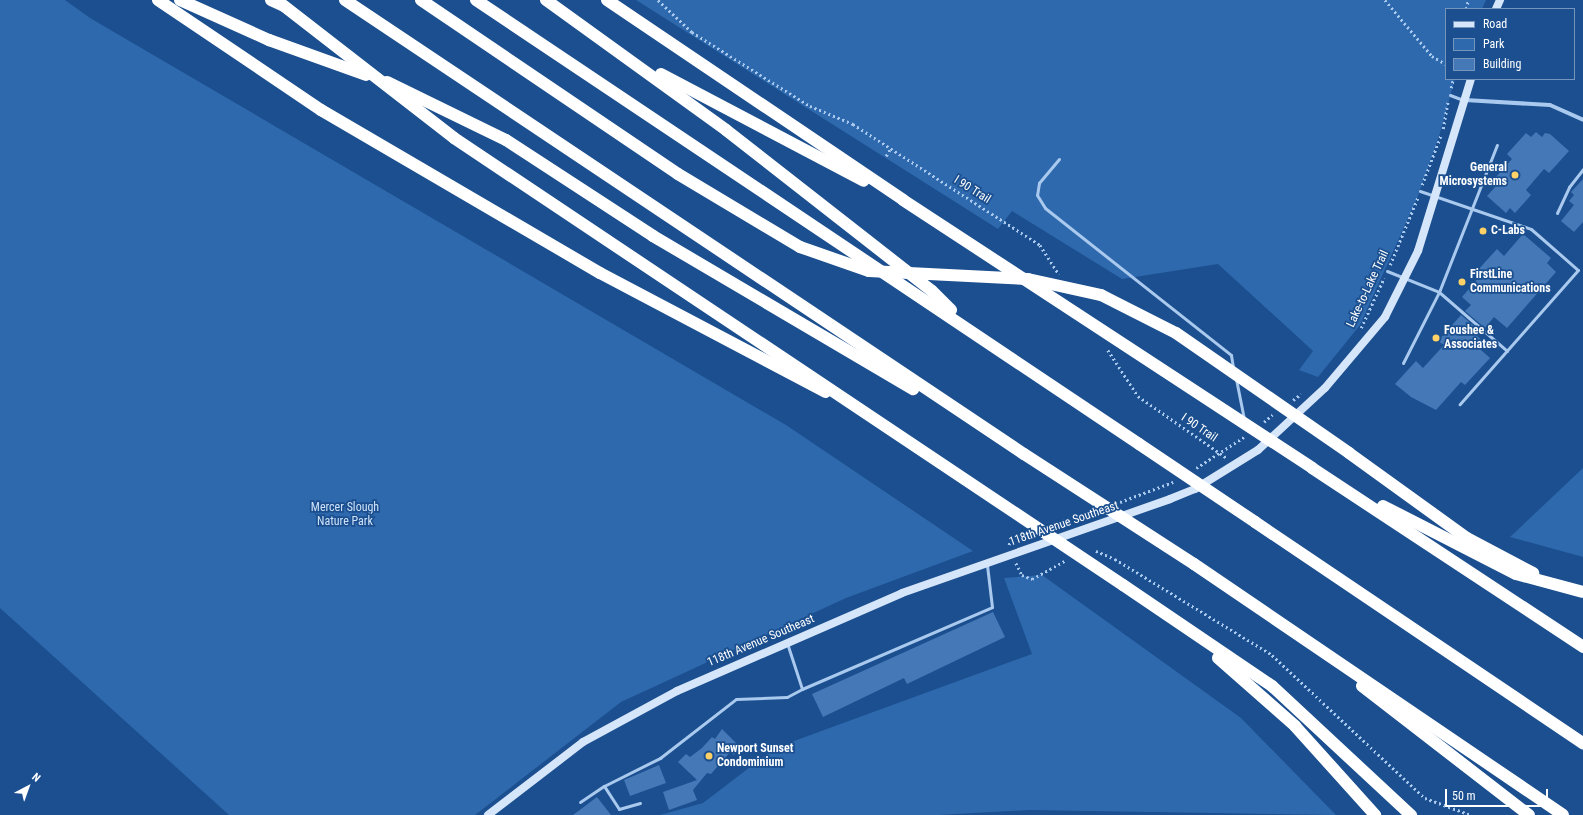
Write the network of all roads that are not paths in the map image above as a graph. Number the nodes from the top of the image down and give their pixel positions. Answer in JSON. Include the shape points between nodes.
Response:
{"nodes":[{"id":1,"x":158,"y":0,"type":"edge"},
{"id":2,"x":180,"y":0,"type":"edge"},
{"id":3,"x":271,"y":0,"type":"edge"},
{"id":4,"x":345,"y":0,"type":"edge"},
{"id":5,"x":422,"y":0,"type":"edge"},
{"id":6,"x":476,"y":0,"type":"edge"},
{"id":7,"x":546,"y":0,"type":"edge"},
{"id":8,"x":607,"y":0,"type":"edge"},
{"id":9,"x":280,"y":3,"type":"edge"},
{"id":10,"x":616,"y":49,"type":"junction"},
{"id":11,"x":1471,"y":80,"type":"edge"},
{"id":12,"x":1450,"y":95,"type":"road end"},
{"id":13,"x":1463,"y":100,"type":"junction"},
{"id":14,"x":1583,"y":120,"type":"edge"},
{"id":15,"x":1497,"y":145,"type":"dead end"},
{"id":16,"x":1059,"y":159,"type":"dead end"},
{"id":17,"x":1583,"y":169,"type":"edge"},
{"id":18,"x":1420,"y":192,"type":"road end"},
{"id":19,"x":1435,"y":199,"type":"junction"},
{"id":20,"x":903,"y":200,"type":"junction"},
{"id":21,"x":1472,"y":211,"type":"junction"},
{"id":22,"x":1557,"y":213,"type":"dead end"},
{"id":23,"x":1387,"y":271,"type":"road end"},
{"id":24,"x":1405,"y":279,"type":"junction"},
{"id":25,"x":1439,"y":292,"type":"junction"},
{"id":26,"x":966,"y":326,"type":"junction"},
{"id":27,"x":1507,"y":351,"type":"junction"},
{"id":28,"x":1403,"y":363,"type":"dead end"},
{"id":29,"x":1460,"y":404,"type":"dead end"},
{"id":30,"x":900,"y":434,"type":"junction"},
{"id":31,"x":1247,"y":435,"type":"road end"},
{"id":32,"x":1024,"y":454,"type":"junction"},
{"id":33,"x":1341,"y":485,"type":"junction"},
{"id":34,"x":986,"y":564,"type":"junction"},
{"id":35,"x":1562,"y":588,"type":"junction"},
{"id":36,"x":1583,"y":592,"type":"edge"},
{"id":37,"x":1168,"y":616,"type":"junction"},
{"id":38,"x":1271,"y":616,"type":"junction"},
{"id":39,"x":787,"y":643,"type":"junction"},
{"id":40,"x":1583,"y":646,"type":"edge"},
{"id":41,"x":802,"y":689,"type":"junction"},
{"id":42,"x":1583,"y":743,"type":"edge"},
{"id":43,"x":604,"y":786,"type":"junction"},
{"id":44,"x":580,"y":802,"type":"dead end"},
{"id":45,"x":640,"y":803,"type":"dead end"},
{"id":46,"x":488,"y":815,"type":"edge"},
{"id":47,"x":1375,"y":815,"type":"edge"},
{"id":48,"x":1411,"y":815,"type":"edge"},
{"id":49,"x":1529,"y":815,"type":"edge"},
{"id":50,"x":1563,"y":815,"type":"edge"}],
"edges":[{"from":1,"to":30,"type":"highway","bridge":true,"via":[[321,110],[600,273]]},
{"from":2,"to":32,"type":"highway","bridge":true,"via":[[248,32],[395,85],[461,115],[506,140],[653,236]]},
{"from":3,"to":9,"type":"highway"},
{"from":4,"to":32,"type":"highway"},
{"from":5,"to":35,"type":"highway","bridge":true,"via":[[678,174],[800,247],[869,271],[1028,279],[1108,298],[1176,333],[1467,538]]},
{"from":6,"to":26,"type":"highway","bridge":true},
{"from":7,"to":10,"type":"highway"},
{"from":8,"to":20,"type":"highway"},
{"from":9,"to":30,"type":"highway","bridge":true,"via":[[454,138]]},
{"from":10,"to":20,"type":"highway","via":[[768,133]]},
{"from":10,"to":26,"type":"highway","bridge":true,"via":[[927,287]]},
{"from":11,"to":13,"type":"street","name":"118th Avenue Southeast"},
{"from":12,"to":13,"type":"lane"},
{"from":13,"to":14,"type":"street","via":[[1550,105]]},
{"from":13,"to":19,"type":"street","name":"118th Avenue Southeast"},
{"from":15,"to":21,"type":"lane"},
{"from":16,"to":31,"type":"lane","via":[[1039,183],[1037,195],[1045,208],[1231,355]]},
{"from":17,"to":22,"type":"lane","via":[[1569,187]]},
{"from":18,"to":19,"type":"lane"},
{"from":19,"to":21,"type":"lane"},
{"from":19,"to":24,"type":"street","name":"118th Avenue Southeast"},
{"from":20,"to":33,"type":"highway","bridge":true},
{"from":21,"to":25,"type":"lane"},
{"from":21,"to":27,"type":"lane","via":[[1531,230],[1578,270]]},
{"from":23,"to":24,"type":"lane"},
{"from":24,"to":25,"type":"lane"},
{"from":24,"to":34,"type":"street","name":"118th Avenue Southeast","via":[[1385,317],[1347,366],[1258,450],[1195,489]]},
{"from":25,"to":27,"type":"lane"},
{"from":25,"to":28,"type":"lane"},
{"from":26,"to":42,"type":"highway","bridge":true},
{"from":27,"to":29,"type":"lane"},
{"from":30,"to":37,"type":"highway","bridge":true},
{"from":32,"to":38,"type":"highway","bridge":true},
{"from":33,"to":35,"type":"highway","via":[[1516,574]]},
{"from":33,"to":40,"type":"highway"},
{"from":34,"to":39,"type":"street","name":"118th Avenue Southeast","via":[[902,593]]},
{"from":34,"to":41,"type":"lane","via":[[992,607]]},
{"from":35,"to":36,"type":"highway"},
{"from":37,"to":47,"type":"highway","via":[[1295,726]]},
{"from":37,"to":48,"type":"highway","via":[[1272,686]]},
{"from":38,"to":49,"type":"highway"},
{"from":38,"to":50,"type":"highway"},
{"from":39,"to":41,"type":"lane"},
{"from":39,"to":46,"type":"street","name":"118th Avenue Southeast","via":[[614,723],[583,742]]},
{"from":41,"to":43,"type":"lane","via":[[787,697],[736,699],[660,758]]},
{"from":43,"to":44,"type":"lane"},
{"from":43,"to":45,"type":"lane","via":[[619,809]]}]}
